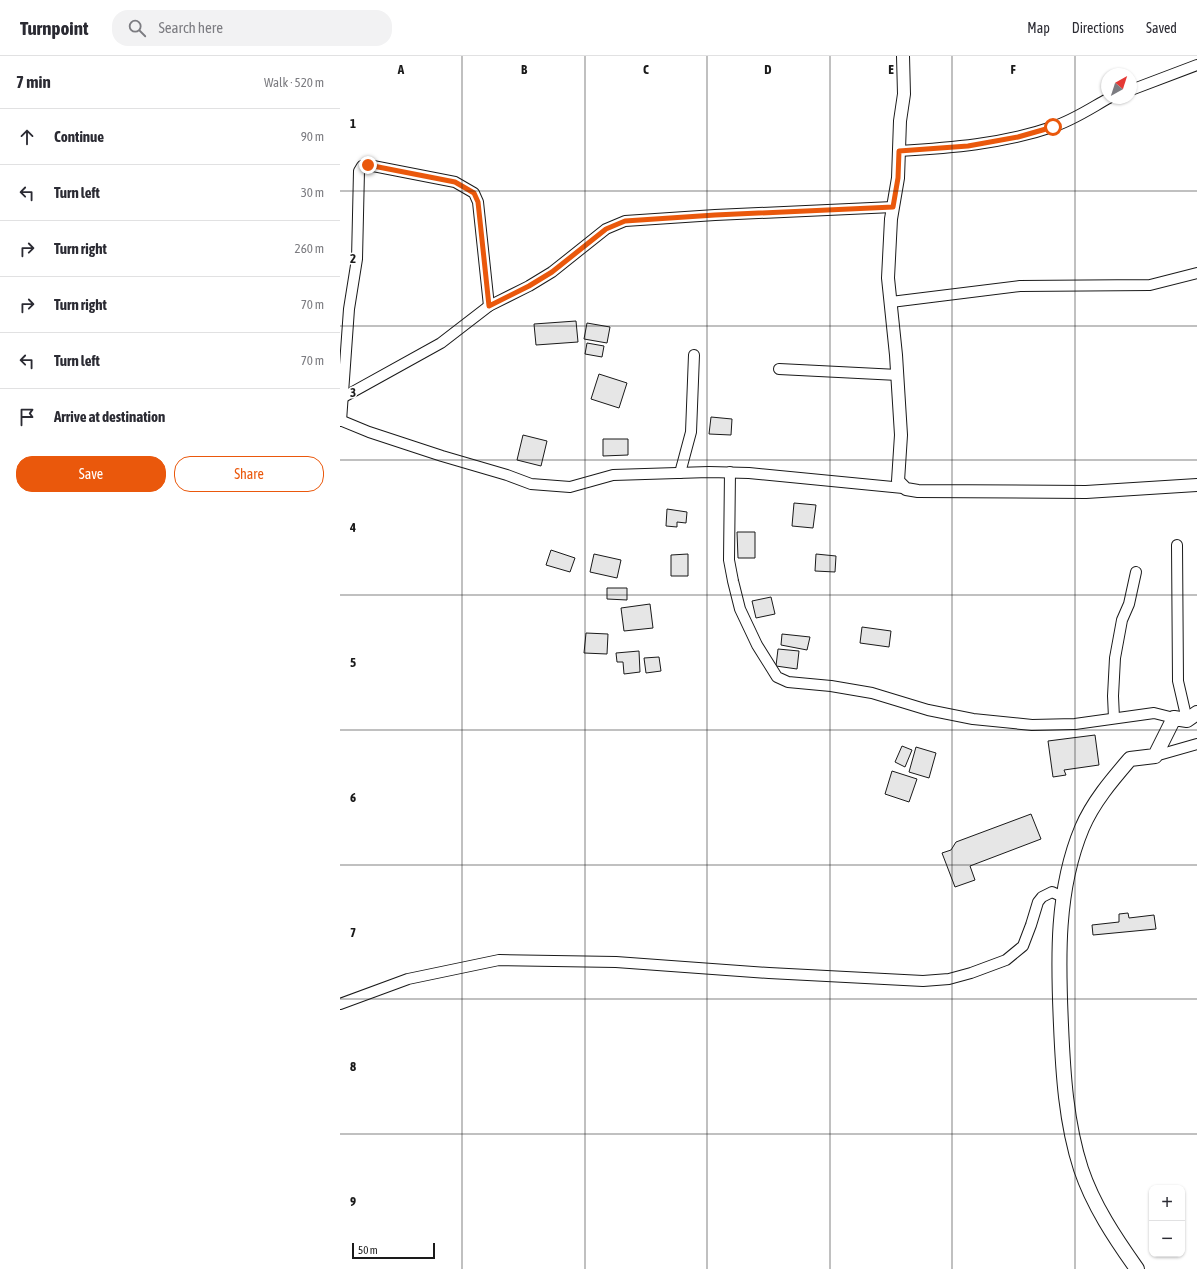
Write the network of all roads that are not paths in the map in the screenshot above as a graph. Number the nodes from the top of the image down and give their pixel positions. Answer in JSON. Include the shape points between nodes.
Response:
{"nodes":[{"id":1,"x":903,"y":56,"type":"edge"},
{"id":2,"x":1197,"y":66,"type":"edge"},
{"id":3,"x":1137,"y":88,"type":"edge"},
{"id":4,"x":1101,"y":102,"type":"edge"},
{"id":5,"x":899,"y":151,"type":"junction"},
{"id":6,"x":893,"y":207,"type":"junction"},
{"id":7,"x":1197,"y":273,"type":"edge"},
{"id":8,"x":891,"y":302,"type":"junction"},
{"id":9,"x":489,"y":306,"type":"junction"},
{"id":10,"x":694,"y":355,"type":"dead end"},
{"id":11,"x":779,"y":370,"type":"dead end"},
{"id":12,"x":898,"y":375,"type":"junction"},
{"id":13,"x":342,"y":398,"type":"edge"},
{"id":14,"x":341,"y":420,"type":"edge"},
{"id":15,"x":680,"y":472,"type":"junction"},
{"id":16,"x":730,"y":472,"type":"junction"},
{"id":17,"x":1197,"y":485,"type":"edge"},
{"id":18,"x":903,"y":488,"type":"junction"},
{"id":19,"x":1177,"y":545,"type":"dead end"},
{"id":20,"x":1136,"y":572,"type":"dead end"},
{"id":21,"x":1186,"y":717,"type":"edge"},
{"id":22,"x":1114,"y":718,"type":"junction"},
{"id":23,"x":1197,"y":744,"type":"edge"},
{"id":24,"x":1155,"y":756,"type":"junction"},
{"id":25,"x":1063,"y":897,"type":"junction"},
{"id":26,"x":340,"y":1004,"type":"edge"},
{"id":27,"x":1137,"y":1269,"type":"edge"}],
"edges":[{"from":1,"to":5,"type":"street","via":[[904,94]]},
{"from":2,"to":3,"type":"street"},
{"from":4,"to":5,"type":"street","via":[[1053,127],[1018,137],[968,146]]},
{"from":5,"to":6,"type":"street"},
{"from":6,"to":8,"type":"street","via":[[888,278]]},
{"from":6,"to":9,"type":"street","via":[[625,221],[606,229],[552,272]]},
{"from":7,"to":8,"type":"street","via":[[1150,285],[1020,286]]},
{"from":8,"to":12,"type":"street"},
{"from":9,"to":13,"type":"street","via":[[441,343]]},
{"from":9,"to":13,"type":"street","via":[[478,202],[474,193],[455,182],[368,165],[362,166],[359,171],[357,259]]},
{"from":10,"to":15,"type":"street","via":[[692,432]]},
{"from":11,"to":12,"type":"street"},
{"from":12,"to":18,"type":"street","via":[[901,435],[898,480]]},
{"from":13,"to":14,"type":"street"},
{"from":14,"to":15,"type":"street","via":[[370,432],[531,484],[570,487],[613,475]]},
{"from":15,"to":16,"type":"street"},
{"from":16,"to":18,"type":"street"},
{"from":16,"to":22,"type":"street","via":[[729,560],[735,588],[740,609],[757,645],[777,677],[788,682],[872,693],[928,710],[972,719],[1032,725],[1075,724]]},
{"from":17,"to":18,"type":"street","via":[[1086,492],[918,492]]},
{"from":19,"to":21,"type":"street","via":[[1178,681]]},
{"from":20,"to":22,"type":"street","via":[[1129,604],[1122,620],[1115,658]]},
{"from":21,"to":22,"type":"street","via":[[1154,713]]},
{"from":21,"to":24,"type":"main road"},
{"from":23,"to":24,"type":"street"},
{"from":24,"to":25,"type":"main road","via":[[1130,759],[1110,782],[1082,828]]},
{"from":25,"to":26,"type":"street","via":[[1052,892],[1042,897],[1022,946],[1006,960],[949,979],[923,981],[616,962],[499,960],[408,979]]},
{"from":25,"to":27,"type":"main road","via":[[1060,1010],[1063,1082],[1073,1136],[1081,1169],[1094,1200]]}]}
